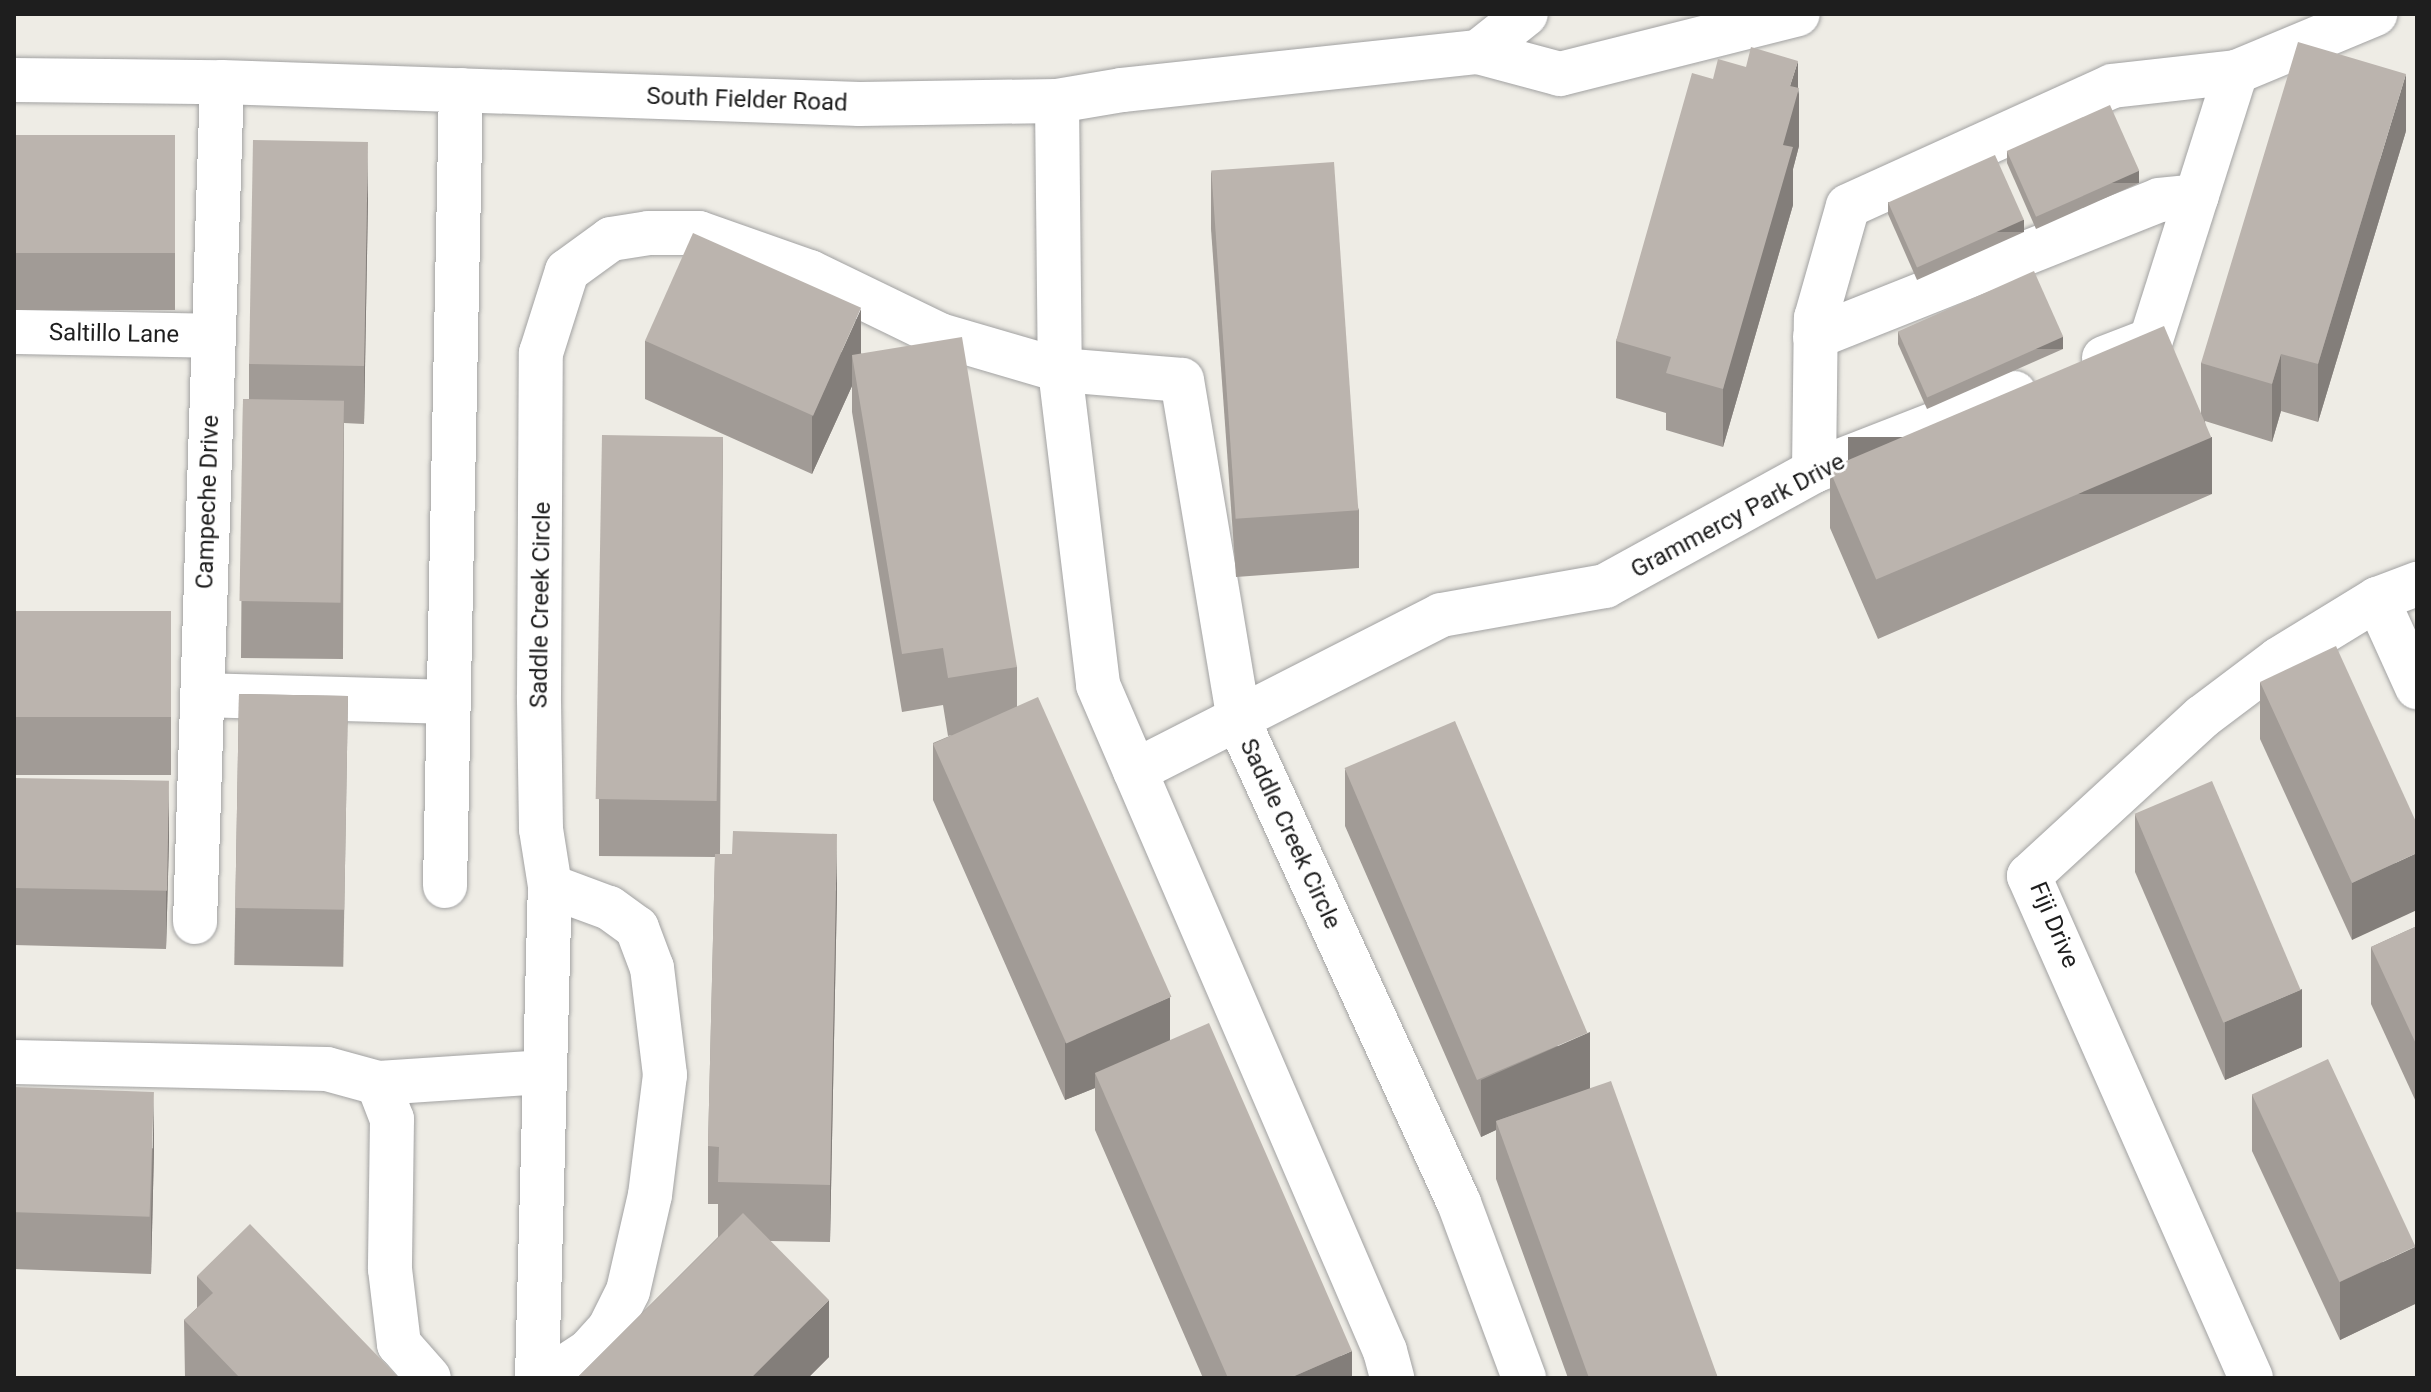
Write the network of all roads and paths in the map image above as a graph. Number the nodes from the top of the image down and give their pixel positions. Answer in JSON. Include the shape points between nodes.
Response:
{"nodes":[{"id":1,"x":1526,"y":14,"type":"edge"},
{"id":2,"x":1798,"y":14,"type":"edge"},
{"id":3,"x":2375,"y":14,"type":"edge"},
{"id":4,"x":1479,"y":33,"type":"edge"},
{"id":5,"x":2236,"y":72,"type":"junction"},
{"id":6,"x":14,"y":80,"type":"edge"},
{"id":7,"x":222,"y":82,"type":"junction"},
{"id":8,"x":461,"y":90,"type":"junction"},
{"id":9,"x":1057,"y":101,"type":"junction"},
{"id":10,"x":2197,"y":196,"type":"junction"},
{"id":11,"x":14,"y":332,"type":"edge"},
{"id":12,"x":214,"y":336,"type":"junction"},
{"id":13,"x":1815,"y":337,"type":"junction"},
{"id":14,"x":1060,"y":370,"type":"junction"},
{"id":15,"x":1814,"y":471,"type":"junction"},
{"id":16,"x":2417,"y":584,"type":"edge"},
{"id":17,"x":2377,"y":599,"type":"junction"},
{"id":18,"x":2417,"y":687,"type":"edge"},
{"id":19,"x":203,"y":695,"type":"junction"},
{"id":20,"x":448,"y":702,"type":"junction"},
{"id":21,"x":1239,"y":722,"type":"junction"},
{"id":22,"x":1135,"y":771,"type":"junction"},
{"id":23,"x":153,"y":791,"type":"edge"},
{"id":24,"x":200,"y":791,"type":"junction"},
{"id":25,"x":445,"y":886,"type":"dead end"},
{"id":26,"x":550,"y":886,"type":"junction"},
{"id":27,"x":195,"y":922,"type":"dead end"},
{"id":28,"x":14,"y":1062,"type":"edge"},
{"id":29,"x":543,"y":1072,"type":"junction"},
{"id":30,"x":378,"y":1083,"type":"junction"},
{"id":31,"x":429,"y":1378,"type":"edge"},
{"id":32,"x":537,"y":1378,"type":"edge"},
{"id":33,"x":548,"y":1378,"type":"edge"},
{"id":34,"x":1392,"y":1378,"type":"edge"},
{"id":35,"x":1524,"y":1378,"type":"edge"},
{"id":36,"x":2251,"y":1378,"type":"edge"}],
"edges":[{"from":1,"to":4,"type":"street"},
{"from":2,"to":4,"type":"street","name":"South Fielder Road","via":[[1560,74]]},
{"from":3,"to":5,"type":"street"},
{"from":4,"to":9,"type":"street","name":"South Fielder Road"},
{"from":5,"to":10,"type":"street","name":"Grammercy Park Drive"},
{"from":5,"to":13,"type":"street","via":[[2112,86],[1848,206]]},
{"from":6,"to":7,"type":"street","name":"South Fielder Road"},
{"from":7,"to":8,"type":"street","name":"South Fielder Road"},
{"from":7,"to":12,"type":"street","name":"Campeche Drive"},
{"from":8,"to":9,"type":"street","name":"South Fielder Road","via":[[860,104]]},
{"from":8,"to":20,"type":"street"},
{"from":9,"to":14,"type":"street"},
{"from":10,"to":13,"type":"street","via":[[2159,200]]},
{"from":10,"to":15,"type":"street","name":"Grammercy Park Drive","via":[[2151,340]]},
{"from":11,"to":12,"type":"street","name":"Saltillo Lane"},
{"from":12,"to":19,"type":"street","name":"Campeche Drive"},
{"from":13,"to":15,"type":"street"},
{"from":14,"to":21,"type":"street","name":"Saddle Creek Circle","via":[[1182,380]]},
{"from":14,"to":22,"type":"street","via":[[1098,685]]},
{"from":14,"to":26,"type":"street","name":"Saddle Creek Circle","via":[[940,335],[810,272],[699,233],[611,239],[567,271],[541,353],[541,829]]},
{"from":15,"to":21,"type":"street","name":"Grammercy Park Drive","via":[[1605,586],[1441,615]]},
{"from":16,"to":17,"type":"street","name":"Fiji Drive"},
{"from":17,"to":18,"type":"street"},
{"from":17,"to":36,"type":"street","name":"Fiji Drive","via":[[2279,659],[2202,717],[2029,876]]},
{"from":19,"to":20,"type":"street"},
{"from":19,"to":24,"type":"street","name":"Campeche Drive"},
{"from":20,"to":25,"type":"street"},
{"from":21,"to":22,"type":"street","name":"Grammercy Park Drive"},
{"from":21,"to":35,"type":"street","name":"Saddle Creek Circle","via":[[1459,1203]]},
{"from":22,"to":34,"type":"street"},
{"from":23,"to":24,"type":"street"},
{"from":24,"to":27,"type":"street","name":"Campeche Drive"},
{"from":26,"to":29,"type":"street","name":"Saddle Creek Circle"},
{"from":26,"to":33,"type":"street","via":[[609,908],[637,928],[652,968],[665,1075],[650,1195],[628,1291],[599,1340]]},
{"from":28,"to":30,"type":"street","via":[[327,1069]]},
{"from":29,"to":30,"type":"street"},
{"from":29,"to":32,"type":"street","name":"Saddle Creek Circle"},
{"from":30,"to":31,"type":"street","via":[[392,1119],[390,1269],[399,1344]]}]}
